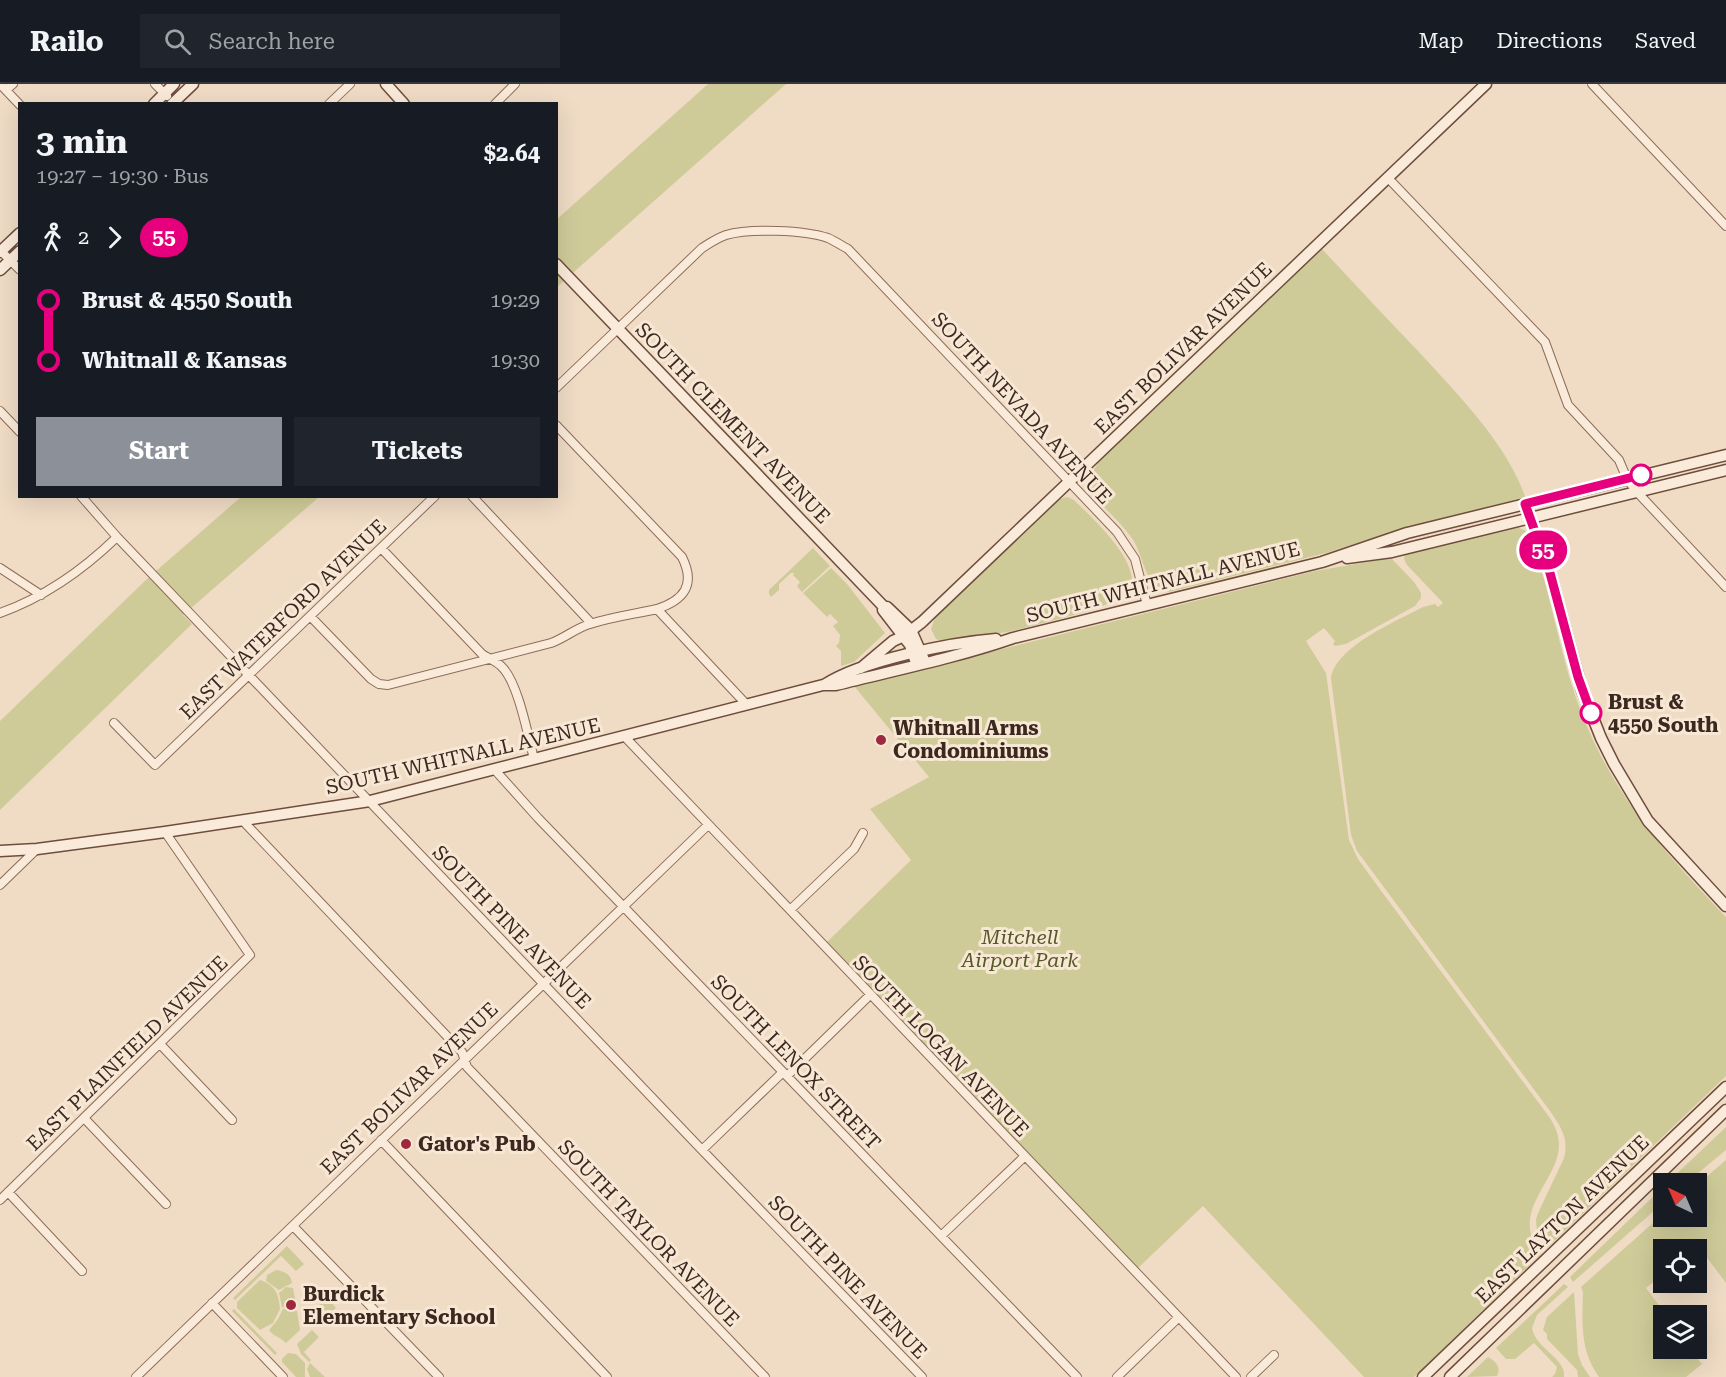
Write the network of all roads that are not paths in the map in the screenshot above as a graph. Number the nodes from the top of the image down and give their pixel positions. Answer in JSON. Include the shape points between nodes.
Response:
{"nodes":[{"id":1,"x":12,"y":84,"type":"edge"},
{"id":2,"x":155,"y":84,"type":"edge"},
{"id":3,"x":174,"y":84,"type":"edge"},
{"id":4,"x":193,"y":84,"type":"edge"},
{"id":5,"x":350,"y":84,"type":"edge"},
{"id":6,"x":386,"y":84,"type":"edge"},
{"id":7,"x":515,"y":84,"type":"edge"},
{"id":8,"x":1486,"y":84,"type":"edge"},
{"id":9,"x":1592,"y":84,"type":"edge"},
{"id":10,"x":3,"y":87,"type":"edge"},
{"id":11,"x":164,"y":94,"type":"junction"},
{"id":12,"x":156,"y":102,"type":"edge"},
{"id":13,"x":172,"y":102,"type":"edge"},
{"id":14,"x":174,"y":102,"type":"edge"},
{"id":15,"x":331,"y":102,"type":"edge"},
{"id":16,"x":402,"y":102,"type":"edge"},
{"id":17,"x":497,"y":102,"type":"edge"},
{"id":18,"x":18,"y":103,"type":"edge"},
{"id":19,"x":1388,"y":178,"type":"junction"},
{"id":20,"x":1726,"y":226,"type":"edge"},
{"id":21,"x":18,"y":235,"type":"edge"},
{"id":22,"x":0,"y":251,"type":"edge"},
{"id":23,"x":18,"y":253,"type":"edge"},
{"id":24,"x":10,"y":260,"type":"junction"},
{"id":25,"x":558,"y":266,"type":"edge"},
{"id":26,"x":18,"y":268,"type":"edge"},
{"id":27,"x":0,"y":270,"type":"edge"},
{"id":28,"x":617,"y":328,"type":"junction"},
{"id":29,"x":558,"y":386,"type":"edge"},
{"id":30,"x":0,"y":411,"type":"edge"},
{"id":31,"x":558,"y":427,"type":"edge"},
{"id":32,"x":18,"y":430,"type":"edge"},
{"id":33,"x":1726,"y":456,"type":"edge"},
{"id":34,"x":1726,"y":470,"type":"edge"},
{"id":35,"x":1627,"y":479,"type":"junction"},
{"id":36,"x":1069,"y":482,"type":"junction"},
{"id":37,"x":1637,"y":492,"type":"junction"},
{"id":38,"x":83,"y":498,"type":"edge"},
{"id":39,"x":433,"y":498,"type":"edge"},
{"id":40,"x":474,"y":498,"type":"edge"},
{"id":41,"x":1525,"y":504,"type":"junction"},
{"id":42,"x":1531,"y":518,"type":"junction"},
{"id":43,"x":117,"y":537,"type":"junction"},
{"id":44,"x":381,"y":548,"type":"junction"},
{"id":45,"x":1322,"y":562,"type":"junction"},
{"id":46,"x":0,"y":568,"type":"edge"},
{"id":47,"x":1726,"y":587,"type":"edge"},
{"id":48,"x":41,"y":595,"type":"junction"},
{"id":49,"x":1147,"y":605,"type":"junction"},
{"id":50,"x":657,"y":609,"type":"junction"},
{"id":51,"x":0,"y":613,"type":"edge"},
{"id":52,"x":310,"y":616,"type":"junction"},
{"id":53,"x":591,"y":623,"type":"junction"},
{"id":54,"x":907,"y":633,"type":"junction"},
{"id":55,"x":919,"y":658,"type":"junction"},
{"id":56,"x":490,"y":659,"type":"junction"},
{"id":57,"x":861,"y":668,"type":"junction"},
{"id":58,"x":248,"y":674,"type":"junction"},
{"id":59,"x":823,"y":685,"type":"junction"},
{"id":60,"x":746,"y":704,"type":"junction"},
{"id":61,"x":114,"y":723,"type":"dead end"},
{"id":62,"x":624,"y":736,"type":"junction"},
{"id":63,"x":534,"y":759,"type":"junction"},
{"id":64,"x":494,"y":770,"type":"junction"},
{"id":65,"x":370,"y":801,"type":"junction"},
{"id":66,"x":243,"y":821,"type":"junction"},
{"id":67,"x":708,"y":825,"type":"junction"},
{"id":68,"x":165,"y":832,"type":"junction"},
{"id":69,"x":863,"y":833,"type":"dead end"},
{"id":70,"x":37,"y":849,"type":"junction"},
{"id":71,"x":0,"y":850,"type":"edge"},
{"id":72,"x":0,"y":885,"type":"edge"},
{"id":73,"x":624,"y":906,"type":"junction"},
{"id":74,"x":1726,"y":906,"type":"edge"},
{"id":75,"x":790,"y":910,"type":"junction"},
{"id":76,"x":544,"y":983,"type":"junction"},
{"id":77,"x":870,"y":995,"type":"junction"},
{"id":78,"x":160,"y":1044,"type":"junction"},
{"id":79,"x":465,"y":1059,"type":"junction"},
{"id":80,"x":785,"y":1074,"type":"junction"},
{"id":81,"x":1726,"y":1087,"type":"edge"},
{"id":82,"x":1726,"y":1110,"type":"edge"},
{"id":83,"x":84,"y":1118,"type":"junction"},
{"id":84,"x":232,"y":1120,"type":"dead end"},
{"id":85,"x":381,"y":1140,"type":"junction"},
{"id":86,"x":702,"y":1150,"type":"junction"},
{"id":87,"x":1024,"y":1156,"type":"junction"},
{"id":88,"x":8,"y":1192,"type":"junction"},
{"id":89,"x":0,"y":1200,"type":"edge"},
{"id":90,"x":166,"y":1204,"type":"dead end"},
{"id":91,"x":292,"y":1226,"type":"junction"},
{"id":92,"x":941,"y":1236,"type":"junction"},
{"id":93,"x":82,"y":1271,"type":"dead end"},
{"id":94,"x":212,"y":1304,"type":"junction"},
{"id":95,"x":1178,"y":1318,"type":"junction"},
{"id":96,"x":1274,"y":1354,"type":"dead end"},
{"id":97,"x":136,"y":1377,"type":"edge"},
{"id":98,"x":283,"y":1377,"type":"edge"},
{"id":99,"x":439,"y":1377,"type":"edge"},
{"id":100,"x":608,"y":1377,"type":"edge"},
{"id":101,"x":765,"y":1377,"type":"edge"},
{"id":102,"x":922,"y":1377,"type":"edge"},
{"id":103,"x":1077,"y":1377,"type":"edge"},
{"id":104,"x":1117,"y":1377,"type":"edge"},
{"id":105,"x":1236,"y":1377,"type":"edge"},
{"id":106,"x":1251,"y":1377,"type":"edge"},
{"id":107,"x":1424,"y":1377,"type":"edge"},
{"id":108,"x":1450,"y":1377,"type":"edge"}],
"edges":[{"from":1,"to":10,"type":"street"},
{"from":2,"to":11,"type":"street"},
{"from":3,"to":11,"type":"street"},
{"from":4,"to":14,"type":"street"},
{"from":5,"to":15,"type":"street"},
{"from":6,"to":16,"type":"street"},
{"from":7,"to":17,"type":"street"},
{"from":8,"to":19,"type":"street","name":"EAST BOLIVAR AVENUE"},
{"from":9,"to":20,"type":"street"},
{"from":10,"to":18,"type":"street"},
{"from":11,"to":12,"type":"street"},
{"from":11,"to":13,"type":"street"},
{"from":19,"to":35,"type":"street","via":[[1545,342],[1568,405],[1619,460]]},
{"from":19,"to":36,"type":"street","name":"EAST BOLIVAR AVENUE"},
{"from":21,"to":22,"type":"street"},
{"from":22,"to":24,"type":"street"},
{"from":23,"to":24,"type":"street"},
{"from":24,"to":26,"type":"street"},
{"from":24,"to":27,"type":"street"},
{"from":25,"to":28,"type":"street","name":"SOUTH CLEMENT AVENUE"},
{"from":28,"to":29,"type":"street"},
{"from":28,"to":36,"type":"street","name":"SOUTH NEVADA AVENUE","via":[[715,239],[754,231],[806,233],[829,239],[848,249]]},
{"from":28,"to":54,"type":"street","name":"SOUTH CLEMENT AVENUE"},
{"from":30,"to":32,"type":"street"},
{"from":31,"to":50,"type":"street","via":[[682,557],[688,572],[687,588],[677,600]]},
{"from":33,"to":35,"type":"street","name":"SOUTH WHITNALL AVENUE"},
{"from":34,"to":37,"type":"street","name":"SOUTH WHITNALL AVENUE"},
{"from":35,"to":37,"type":"street"},
{"from":35,"to":41,"type":"street","name":"SOUTH WHITNALL AVENUE"},
{"from":36,"to":49,"type":"street","name":"SOUTH NEVADA AVENUE","via":[[1128,546]]},
{"from":36,"to":54,"type":"street","name":"EAST BOLIVAR AVENUE"},
{"from":37,"to":42,"type":"street","name":"SOUTH WHITNALL AVENUE"},
{"from":37,"to":47,"type":"street"},
{"from":38,"to":43,"type":"street","name":"SOUTH PINE AVENUE"},
{"from":39,"to":44,"type":"street","name":"EAST WATERFORD AVENUE"},
{"from":40,"to":53,"type":"street"},
{"from":41,"to":42,"type":"street"},
{"from":41,"to":45,"type":"street","name":"SOUTH WHITNALL AVENUE","via":[[1407,533]]},
{"from":42,"to":45,"type":"street","name":"SOUTH WHITNALL AVENUE","via":[[1392,552]]},
{"from":42,"to":74,"type":"street","via":[[1582,690],[1609,756],[1648,821]]},
{"from":43,"to":48,"type":"street","via":[[96,557]]},
{"from":43,"to":58,"type":"street","name":"SOUTH PINE AVENUE"},
{"from":44,"to":52,"type":"street","name":"EAST WATERFORD AVENUE"},
{"from":44,"to":56,"type":"street"},
{"from":45,"to":49,"type":"street","name":"SOUTH WHITNALL AVENUE"},
{"from":46,"to":48,"type":"street"},
{"from":48,"to":51,"type":"street"},
{"from":49,"to":55,"type":"street","name":"SOUTH WHITNALL AVENUE","via":[[1013,638],[966,654]]},
{"from":50,"to":53,"type":"street"},
{"from":50,"to":60,"type":"street"},
{"from":52,"to":56,"type":"street","via":[[379,684]]},
{"from":52,"to":58,"type":"street","name":"EAST WATERFORD AVENUE"},
{"from":53,"to":56,"type":"street","via":[[551,643]]},
{"from":54,"to":55,"type":"street","name":"SOUTH CLEMENT AVENUE"},
{"from":54,"to":57,"type":"street","name":"EAST BOLIVAR AVENUE"},
{"from":55,"to":57,"type":"street","name":"SOUTH WHITNALL AVENUE"},
{"from":55,"to":59,"type":"street","name":"SOUTH WHITNALL AVENUE","via":[[836,686]]},
{"from":56,"to":63,"type":"street","via":[[500,665],[513,685]]},
{"from":57,"to":59,"type":"street","name":"SOUTH WHITNALL AVENUE"},
{"from":58,"to":61,"type":"street","name":"EAST WATERFORD AVENUE","via":[[155,765]]},
{"from":58,"to":65,"type":"street","name":"SOUTH PINE AVENUE"},
{"from":59,"to":60,"type":"street","name":"SOUTH WHITNALL AVENUE"},
{"from":60,"to":62,"type":"street","name":"SOUTH WHITNALL AVENUE"},
{"from":62,"to":63,"type":"street","name":"SOUTH WHITNALL AVENUE"},
{"from":62,"to":67,"type":"street","name":"SOUTH LOGAN AVENUE"},
{"from":63,"to":64,"type":"street","name":"SOUTH WHITNALL AVENUE"},
{"from":64,"to":65,"type":"street","name":"SOUTH WHITNALL AVENUE"},
{"from":64,"to":73,"type":"street","name":"SOUTH LENOX STREET"},
{"from":65,"to":66,"type":"street","name":"SOUTH WHITNALL AVENUE"},
{"from":65,"to":76,"type":"street","name":"SOUTH PINE AVENUE"},
{"from":66,"to":68,"type":"street","name":"SOUTH WHITNALL AVENUE"},
{"from":66,"to":79,"type":"street","name":"SOUTH TAYLOR AVENUE"},
{"from":67,"to":73,"type":"street","name":"EAST BOLIVAR AVENUE"},
{"from":67,"to":75,"type":"street","name":"SOUTH LOGAN AVENUE"},
{"from":68,"to":70,"type":"street","name":"SOUTH WHITNALL AVENUE"},
{"from":68,"to":78,"type":"street","name":"EAST PLAINFIELD AVENUE","via":[[250,956]]},
{"from":69,"to":75,"type":"street","via":[[854,849]]},
{"from":70,"to":71,"type":"street","name":"SOUTH WHITNALL AVENUE"},
{"from":70,"to":72,"type":"street"},
{"from":73,"to":76,"type":"street","name":"EAST BOLIVAR AVENUE"},
{"from":73,"to":80,"type":"street","name":"SOUTH LENOX STREET"},
{"from":75,"to":77,"type":"street","name":"SOUTH LOGAN AVENUE"},
{"from":76,"to":79,"type":"street","name":"EAST BOLIVAR AVENUE"},
{"from":76,"to":86,"type":"street","name":"SOUTH PINE AVENUE"},
{"from":77,"to":80,"type":"street"},
{"from":77,"to":87,"type":"street","name":"SOUTH LOGAN AVENUE"},
{"from":78,"to":83,"type":"street","name":"EAST PLAINFIELD AVENUE"},
{"from":78,"to":84,"type":"street"},
{"from":79,"to":85,"type":"street","name":"EAST BOLIVAR AVENUE"},
{"from":79,"to":101,"type":"street","name":"SOUTH TAYLOR AVENUE","via":[[467,1067]]},
{"from":80,"to":86,"type":"street"},
{"from":80,"to":92,"type":"street","name":"SOUTH LENOX STREET"},
{"from":81,"to":107,"type":"street","name":"EAST LAYTON AVENUE"},
{"from":82,"to":108,"type":"street","name":"EAST LAYTON AVENUE"},
{"from":83,"to":88,"type":"street","name":"EAST PLAINFIELD AVENUE"},
{"from":83,"to":90,"type":"street"},
{"from":85,"to":91,"type":"street","name":"EAST BOLIVAR AVENUE"},
{"from":85,"to":100,"type":"street"},
{"from":86,"to":102,"type":"street","name":"SOUTH PINE AVENUE"},
{"from":87,"to":92,"type":"street"},
{"from":87,"to":95,"type":"street","name":"SOUTH LOGAN AVENUE"},
{"from":88,"to":89,"type":"street","name":"EAST PLAINFIELD AVENUE"},
{"from":88,"to":93,"type":"street"},
{"from":91,"to":94,"type":"street","name":"EAST BOLIVAR AVENUE"},
{"from":91,"to":99,"type":"street"},
{"from":92,"to":103,"type":"street","name":"SOUTH LENOX STREET"},
{"from":94,"to":97,"type":"street","name":"EAST BOLIVAR AVENUE"},
{"from":94,"to":98,"type":"street"},
{"from":95,"to":104,"type":"street"},
{"from":95,"to":105,"type":"street","name":"SOUTH LOGAN AVENUE"},
{"from":96,"to":106,"type":"street"}]}
